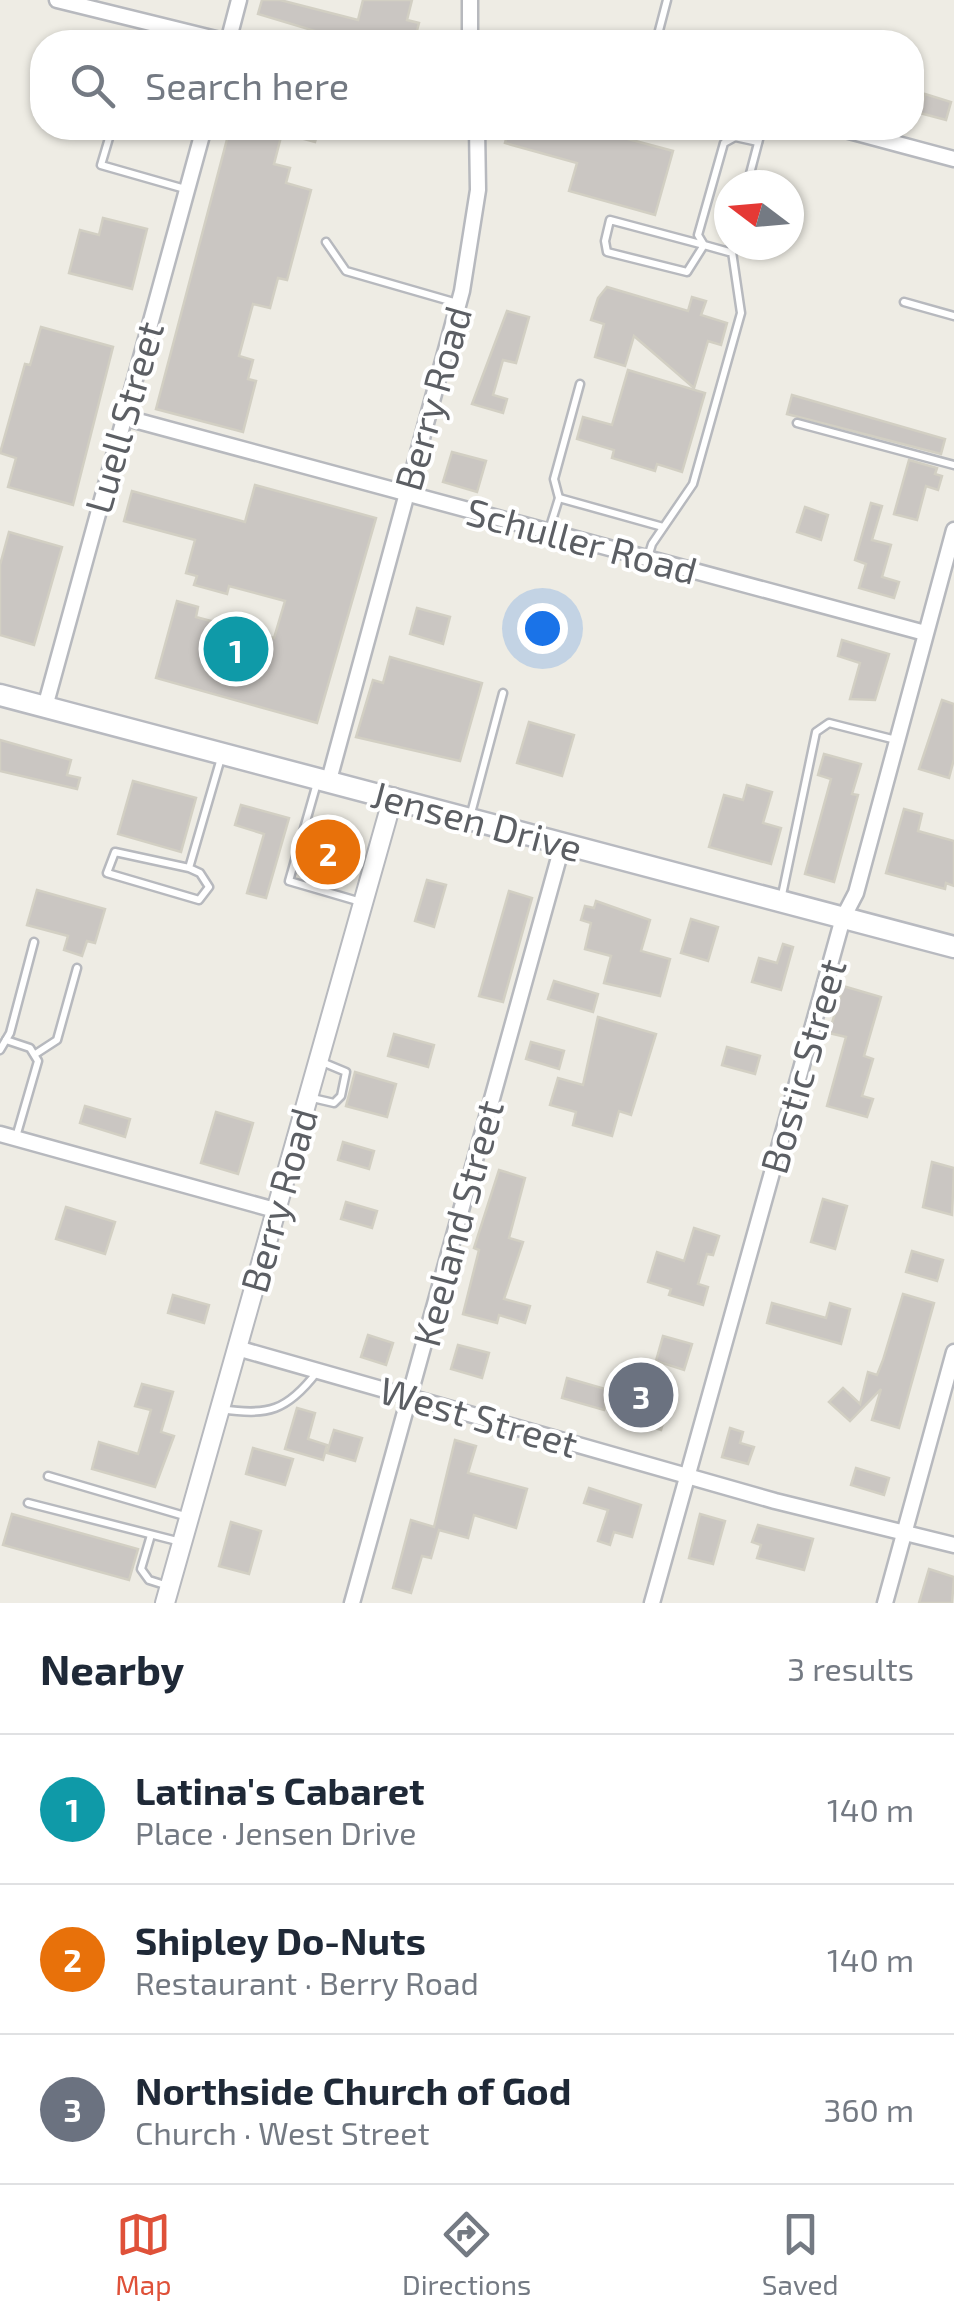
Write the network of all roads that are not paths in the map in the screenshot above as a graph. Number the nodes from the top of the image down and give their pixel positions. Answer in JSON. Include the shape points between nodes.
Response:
{"nodes":[{"id":1,"x":57,"y":0,"type":"edge"},
{"id":2,"x":238,"y":0,"type":"edge"},
{"id":3,"x":470,"y":0,"type":"edge"},
{"id":4,"x":667,"y":0,"type":"edge"},
{"id":5,"x":86,"y":4,"type":"edge"},
{"id":6,"x":183,"y":30,"type":"edge"},
{"id":7,"x":231,"y":30,"type":"edge"},
{"id":8,"x":470,"y":30,"type":"edge"},
{"id":9,"x":659,"y":30,"type":"edge"},
{"id":10,"x":108,"y":140,"type":"edge"},
{"id":11,"x":201,"y":140,"type":"edge"},
{"id":12,"x":477,"y":140,"type":"edge"},
{"id":13,"x":729,"y":140,"type":"edge"},
{"id":14,"x":750,"y":140,"type":"edge"},
{"id":15,"x":883,"y":140,"type":"edge"},
{"id":16,"x":758,"y":142,"type":"joint"},
{"id":17,"x":954,"y":159,"type":"edge"},
{"id":18,"x":751,"y":170,"type":"edge"},
{"id":19,"x":186,"y":190,"type":"junction"},
{"id":20,"x":326,"y":242,"type":"dead end"},
{"id":21,"x":704,"y":245,"type":"junction"},
{"id":22,"x":714,"y":246,"type":"edge"},
{"id":23,"x":732,"y":260,"type":"edge"},
{"id":24,"x":904,"y":302,"type":"dead end"},
{"id":25,"x":458,"y":304,"type":"junction"},
{"id":26,"x":954,"y":316,"type":"edge"},
{"id":27,"x":580,"y":384,"type":"dead end"},
{"id":28,"x":123,"y":417,"type":"junction"},
{"id":29,"x":797,"y":424,"type":"dead end"},
{"id":30,"x":954,"y":465,"type":"edge"},
{"id":31,"x":405,"y":492,"type":"junction"},
{"id":32,"x":559,"y":498,"type":"junction"},
{"id":33,"x":663,"y":527,"type":"junction"},
{"id":34,"x":954,"y":530,"type":"edge"},
{"id":35,"x":549,"y":532,"type":"junction"},
{"id":36,"x":648,"y":558,"type":"junction"},
{"id":37,"x":925,"y":632,"type":"junction"},
{"id":38,"x":503,"y":693,"type":"dead end"},
{"id":39,"x":0,"y":695,"type":"edge"},
{"id":40,"x":45,"y":707,"type":"junction"},
{"id":41,"x":896,"y":740,"type":"junction"},
{"id":42,"x":223,"y":752,"type":"junction"},
{"id":43,"x":324,"y":778,"type":"junction"},
{"id":44,"x":393,"y":797,"type":"junction"},
{"id":45,"x":470,"y":818,"type":"junction"},
{"id":46,"x":563,"y":843,"type":"junction"},
{"id":47,"x":189,"y":868,"type":"junction"},
{"id":48,"x":781,"y":901,"type":"junction"},
{"id":49,"x":362,"y":903,"type":"junction"},
{"id":50,"x":843,"y":918,"type":"junction"},
{"id":51,"x":34,"y":942,"type":"dead end"},
{"id":52,"x":954,"y":947,"type":"edge"},
{"id":53,"x":77,"y":968,"type":"dead end"},
{"id":54,"x":6,"y":1040,"type":"junction"},
{"id":55,"x":0,"y":1050,"type":"edge"},
{"id":56,"x":36,"y":1053,"type":"junction"},
{"id":57,"x":317,"y":1061,"type":"junction"},
{"id":58,"x":307,"y":1097,"type":"junction"},
{"id":59,"x":8,"y":1136,"type":"edge"},
{"id":60,"x":275,"y":1210,"type":"junction"},
{"id":61,"x":237,"y":1348,"type":"junction"},
{"id":62,"x":954,"y":1352,"type":"edge"},
{"id":63,"x":318,"y":1371,"type":"junction"},
{"id":64,"x":410,"y":1396,"type":"junction"},
{"id":65,"x":219,"y":1409,"type":"junction"},
{"id":66,"x":48,"y":1476,"type":"dead end"},
{"id":67,"x":688,"y":1476,"type":"junction"},
{"id":68,"x":28,"y":1503,"type":"dead end"},
{"id":69,"x":189,"y":1518,"type":"junction"},
{"id":70,"x":904,"y":1532,"type":"junction"},
{"id":71,"x":151,"y":1534,"type":"junction"},
{"id":72,"x":182,"y":1542,"type":"junction"},
{"id":73,"x":954,"y":1546,"type":"edge"},
{"id":74,"x":168,"y":1595,"type":"edge"},
{"id":75,"x":352,"y":1603,"type":"edge"},
{"id":76,"x":652,"y":1603,"type":"edge"},
{"id":77,"x":885,"y":1603,"type":"edge"}],
"edges":[{"from":1,"to":5,"type":"street"},
{"from":2,"to":7,"type":"street"},
{"from":3,"to":8,"type":"street"},
{"from":4,"to":9,"type":"lane"},
{"from":5,"to":6,"type":"street"},
{"from":10,"to":19,"type":"lane","via":[[101,165]]},
{"from":11,"to":19,"type":"street","name":"Luell Street"},
{"from":12,"to":25,"type":"street","name":"Berry Road","via":[[478,190]]},
{"from":13,"to":21,"type":"lane","via":[[698,235]]},
{"from":14,"to":16,"type":"lane"},
{"from":15,"to":17,"type":"street"},
{"from":16,"to":18,"type":"lane"},
{"from":19,"to":28,"type":"street","name":"Luell Street"},
{"from":20,"to":25,"type":"lane","via":[[346,272]]},
{"from":21,"to":21,"type":"lane","via":[[686,272],[607,252],[605,241],[610,220]]},
{"from":21,"to":22,"type":"lane"},
{"from":23,"to":33,"type":"lane","via":[[741,313],[693,484]]},
{"from":24,"to":26,"type":"lane"},
{"from":25,"to":31,"type":"street","name":"Berry Road"},
{"from":27,"to":32,"type":"lane","via":[[554,479]]},
{"from":28,"to":31,"type":"street","name":"Schuller Road"},
{"from":28,"to":40,"type":"street","name":"Luell Street"},
{"from":29,"to":30,"type":"lane"},
{"from":31,"to":35,"type":"street","name":"Schuller Road"},
{"from":31,"to":43,"type":"street","name":"Berry Road"},
{"from":32,"to":33,"type":"lane"},
{"from":32,"to":35,"type":"lane"},
{"from":33,"to":36,"type":"lane"},
{"from":34,"to":37,"type":"street","name":"Bostic Street"},
{"from":35,"to":36,"type":"street","name":"Schuller Road"},
{"from":36,"to":37,"type":"street","name":"Schuller Road"},
{"from":37,"to":41,"type":"street","name":"Bostic Street"},
{"from":38,"to":45,"type":"lane"},
{"from":39,"to":40,"type":"main road","name":"Jensen Drive"},
{"from":40,"to":42,"type":"main road","name":"Jensen Drive"},
{"from":41,"to":48,"type":"lane","via":[[830,724],[816,732]]},
{"from":41,"to":50,"type":"street","name":"Bostic Street","via":[[856,893]]},
{"from":42,"to":43,"type":"main road","name":"Jensen Drive"},
{"from":42,"to":47,"type":"lane"},
{"from":43,"to":44,"type":"main road","name":"Jensen Drive"},
{"from":43,"to":49,"type":"lane","via":[[289,880]]},
{"from":44,"to":45,"type":"main road","name":"Jensen Drive"},
{"from":44,"to":49,"type":"street","name":"Berry Road"},
{"from":45,"to":46,"type":"main road","name":"Jensen Drive"},
{"from":46,"to":48,"type":"main road","name":"Jensen Drive"},
{"from":46,"to":64,"type":"street","name":"Keeland Street"},
{"from":47,"to":47,"type":"lane","via":[[114,852],[108,873],[199,900],[209,887]]},
{"from":48,"to":50,"type":"main road","name":"Jensen Drive"},
{"from":49,"to":57,"type":"street","name":"Berry Road"},
{"from":50,"to":52,"type":"main road","name":"Jensen Drive"},
{"from":50,"to":67,"type":"street","name":"Bostic Street"},
{"from":51,"to":54,"type":"lane"},
{"from":53,"to":56,"type":"lane","via":[[57,1040]]},
{"from":54,"to":55,"type":"lane"},
{"from":54,"to":56,"type":"lane"},
{"from":56,"to":59,"type":"lane"},
{"from":57,"to":58,"type":"street","name":"Berry Road"},
{"from":57,"to":58,"type":"lane","via":[[346,1072],[341,1096],[334,1102]]},
{"from":58,"to":60,"type":"street","name":"Berry Road"},
{"from":59,"to":60,"type":"street"},
{"from":60,"to":61,"type":"street","name":"Berry Road"},
{"from":61,"to":63,"type":"street","name":"West Street"},
{"from":61,"to":65,"type":"street","name":"Berry Road"},
{"from":62,"to":70,"type":"street"},
{"from":63,"to":64,"type":"street","name":"West Street"},
{"from":63,"to":65,"type":"lane","via":[[298,1396],[279,1406],[257,1414]]},
{"from":64,"to":67,"type":"street","name":"West Street"},
{"from":64,"to":75,"type":"street","name":"Keeland Street"},
{"from":65,"to":69,"type":"street","name":"Berry Road"},
{"from":66,"to":69,"type":"lane"},
{"from":67,"to":70,"type":"street","name":"West Street"},
{"from":67,"to":76,"type":"street","name":"Bostic Street"},
{"from":68,"to":71,"type":"lane"},
{"from":69,"to":72,"type":"street","name":"Berry Road"},
{"from":70,"to":73,"type":"street","name":"West Street"},
{"from":70,"to":77,"type":"street"},
{"from":71,"to":72,"type":"lane"},
{"from":71,"to":74,"type":"lane","via":[[142,1569]]},
{"from":72,"to":74,"type":"street","name":"Berry Road"}]}
